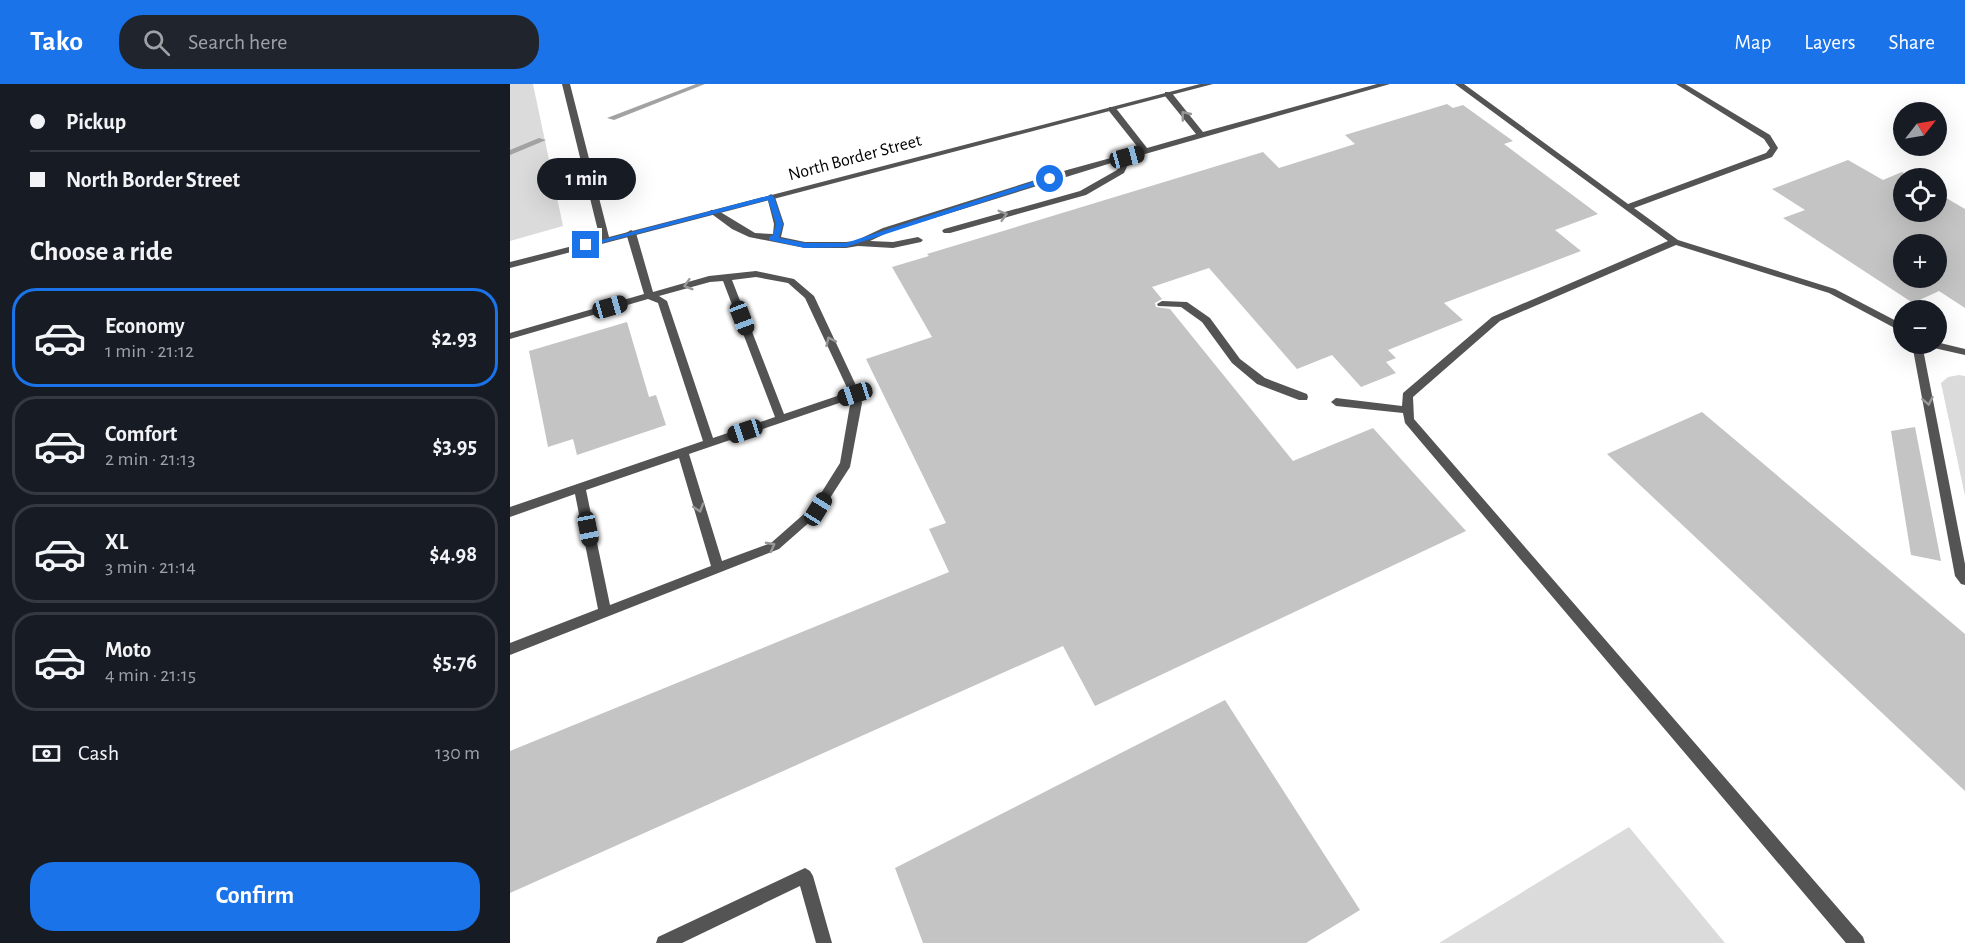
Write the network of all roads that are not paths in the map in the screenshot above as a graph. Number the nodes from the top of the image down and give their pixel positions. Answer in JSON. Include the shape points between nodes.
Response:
{"nodes":[{"id":1,"x":566,"y":84,"type":"edge"},
{"id":2,"x":1209,"y":84,"type":"edge"},
{"id":3,"x":1386,"y":84,"type":"edge"},
{"id":4,"x":1459,"y":84,"type":"edge"},
{"id":5,"x":1680,"y":84,"type":"edge"},
{"id":6,"x":1168,"y":94,"type":"junction"},
{"id":7,"x":1112,"y":109,"type":"junction"},
{"id":8,"x":1202,"y":136,"type":"junction"},
{"id":9,"x":1146,"y":152,"type":"junction"},
{"id":10,"x":1127,"y":157,"type":"junction"},
{"id":11,"x":771,"y":197,"type":"junction"},
{"id":12,"x":1627,"y":207,"type":"junction"},
{"id":13,"x":714,"y":212,"type":"junction"},
{"id":14,"x":947,"y":231,"type":"dead end"},
{"id":15,"x":631,"y":233,"type":"junction"},
{"id":16,"x":772,"y":238,"type":"junction"},
{"id":17,"x":605,"y":240,"type":"junction"},
{"id":18,"x":918,"y":240,"type":"dead end"},
{"id":19,"x":1676,"y":242,"type":"junction"},
{"id":20,"x":857,"y":243,"type":"junction"},
{"id":21,"x":510,"y":265,"type":"edge"},
{"id":22,"x":726,"y":277,"type":"junction"},
{"id":23,"x":650,"y":296,"type":"junction"},
{"id":24,"x":1162,"y":304,"type":"dead end"},
{"id":25,"x":1893,"y":324,"type":"edge"},
{"id":26,"x":510,"y":336,"type":"edge"},
{"id":27,"x":1947,"y":348,"type":"edge"},
{"id":28,"x":1965,"y":352,"type":"edge"},
{"id":29,"x":1919,"y":354,"type":"edge"},
{"id":30,"x":855,"y":394,"type":"junction"},
{"id":31,"x":1303,"y":397,"type":"dead end"},
{"id":32,"x":1336,"y":402,"type":"dead end"},
{"id":33,"x":1408,"y":410,"type":"junction"},
{"id":34,"x":781,"y":419,"type":"junction"},
{"id":35,"x":708,"y":443,"type":"junction"},
{"id":36,"x":682,"y":452,"type":"junction"},
{"id":37,"x":580,"y":488,"type":"junction"},
{"id":38,"x":510,"y":512,"type":"edge"},
{"id":39,"x":718,"y":569,"type":"junction"},
{"id":40,"x":1965,"y":580,"type":"edge"},
{"id":41,"x":605,"y":612,"type":"junction"},
{"id":42,"x":510,"y":650,"type":"edge"},
{"id":43,"x":664,"y":943,"type":"edge"},
{"id":44,"x":824,"y":943,"type":"edge"},
{"id":45,"x":1857,"y":943,"type":"edge"}],
"edges":[{"from":1,"to":17,"type":"street"},
{"from":2,"to":6,"type":"street","name":"North Border Street"},
{"from":3,"to":8,"type":"street"},
{"from":4,"to":12,"type":"street"},
{"from":5,"to":12,"type":"street","via":[[1767,137],[1774,148],[1769,155]]},
{"from":6,"to":7,"type":"street","name":"North Border Street"},
{"from":8,"to":6,"type":"street","one_way":true},
{"from":7,"to":9,"type":"street"},
{"from":7,"to":11,"type":"street","name":"North Border Street"},
{"from":8,"to":9,"type":"street"},
{"from":9,"to":10,"type":"street"},
{"from":14,"to":10,"type":"street","one_way":true,"via":[[1083,193],[1121,171]]},
{"from":10,"to":20,"type":"street","via":[[886,230]]},
{"from":11,"to":13,"type":"street","name":"North Border Street"},
{"from":11,"to":16,"type":"street","via":[[779,224],[777,236]]},
{"from":12,"to":19,"type":"street"},
{"from":13,"to":15,"type":"street","name":"North Border Street"},
{"from":13,"to":16,"type":"street","via":[[741,230]]},
{"from":15,"to":17,"type":"street","name":"North Border Street"},
{"from":15,"to":23,"type":"street"},
{"from":16,"to":20,"type":"street","via":[[805,245]]},
{"from":17,"to":21,"type":"street","name":"North Border Street"},
{"from":18,"to":20,"type":"street","via":[[893,245]]},
{"from":19,"to":25,"type":"street","via":[[1832,291]]},
{"from":19,"to":33,"type":"street","via":[[1496,319],[1407,396]]},
{"from":22,"to":23,"type":"street","one_way":true},
{"from":30,"to":22,"type":"street","one_way":true,"via":[[809,296],[791,281],[756,274]]},
{"from":22,"to":34,"type":"street"},
{"from":23,"to":26,"type":"street"},
{"from":23,"to":35,"type":"street","via":[[662,302]]},
{"from":24,"to":31,"type":"street","via":[[1183,304],[1206,320],[1236,361],[1261,381]]},
{"from":27,"to":28,"type":"street"},
{"from":29,"to":40,"type":"street","one_way":true,"via":[[1961,576]]},
{"from":30,"to":34,"type":"street"},
{"from":39,"to":30,"type":"street","one_way":true,"via":[[775,546],[818,509],[846,464],[857,403]]},
{"from":32,"to":33,"type":"street"},
{"from":33,"to":45,"type":"street","via":[[1409,420]]},
{"from":34,"to":35,"type":"street"},
{"from":35,"to":36,"type":"street"},
{"from":36,"to":37,"type":"street"},
{"from":36,"to":39,"type":"street","one_way":true},
{"from":37,"to":38,"type":"street"},
{"from":37,"to":41,"type":"street"},
{"from":39,"to":41,"type":"street"},
{"from":41,"to":42,"type":"street"},
{"from":43,"to":44,"type":"street","via":[[805,876]]}]}
